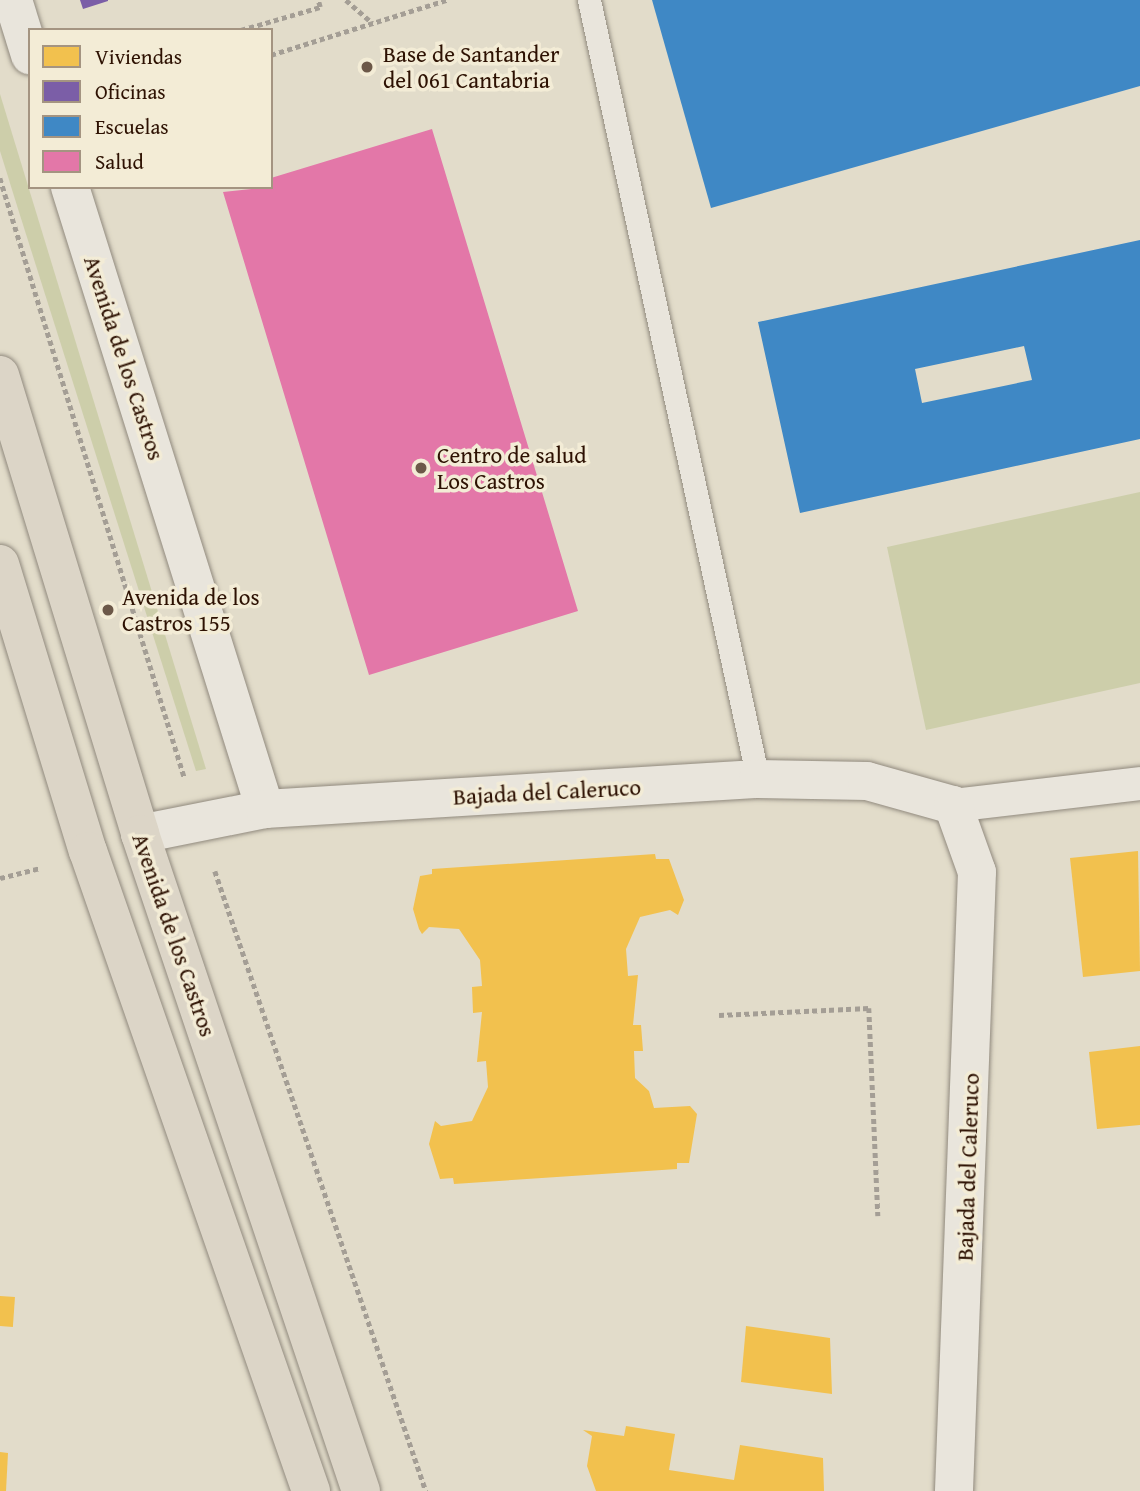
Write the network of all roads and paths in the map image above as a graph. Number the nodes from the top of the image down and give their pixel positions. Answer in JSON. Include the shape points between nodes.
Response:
{"nodes":[{"id":1,"x":13,"y":0,"type":"edge"},
{"id":2,"x":318,"y":0,"type":"edge"},
{"id":3,"x":346,"y":0,"type":"edge"},
{"id":4,"x":447,"y":0,"type":"edge"},
{"id":5,"x":589,"y":0,"type":"edge"},
{"id":6,"x":372,"y":23,"type":"junction"},
{"id":7,"x":248,"y":28,"type":"edge"},
{"id":8,"x":28,"y":49,"type":"edge"},
{"id":9,"x":273,"y":54,"type":"edge"},
{"id":10,"x":71,"y":189,"type":"edge"},
{"id":11,"x":0,"y":374,"type":"edge"},
{"id":12,"x":0,"y":564,"type":"edge"},
{"id":13,"x":758,"y":779,"type":"junction"},
{"id":14,"x":1140,"y":783,"type":"edge"},
{"id":15,"x":953,"y":805,"type":"junction"},
{"id":16,"x":265,"y":809,"type":"junction"},
{"id":17,"x":140,"y":834,"type":"junction"},
{"id":18,"x":47,"y":865,"type":"dead end"},
{"id":19,"x":0,"y":878,"type":"edge"},
{"id":20,"x":719,"y":1015,"type":"dead end"},
{"id":21,"x":878,"y":1216,"type":"dead end"},
{"id":22,"x":311,"y":1491,"type":"edge"},
{"id":23,"x":361,"y":1491,"type":"edge"},
{"id":24,"x":954,"y":1491,"type":"edge"}],
"edges":[{"from":1,"to":8,"type":"street"},
{"from":2,"to":7,"type":"path","via":[[320,7]]},
{"from":3,"to":6,"type":"path"},
{"from":4,"to":6,"type":"path"},
{"from":5,"to":13,"type":"lane"},
{"from":6,"to":9,"type":"path"},
{"from":10,"to":16,"type":"street","name":"Avenida de los Castros"},
{"from":11,"to":17,"type":"main road","name":"Avenida de los Castros"},
{"from":12,"to":22,"type":"main road","via":[[88,851]]},
{"from":13,"to":15,"type":"street","name":"Bajada del Caleruco","via":[[867,781]]},
{"from":13,"to":16,"type":"street","name":"Bajada del Caleruco"},
{"from":14,"to":15,"type":"street","name":"Bajada del Caleruco"},
{"from":15,"to":24,"type":"street","name":"Bajada del Caleruco","via":[[977,872]]},
{"from":16,"to":17,"type":"street","name":"Bajada del Caleruco"},
{"from":17,"to":23,"type":"main road","name":"Avenida de los Castros"},
{"from":18,"to":19,"type":"path"},
{"from":20,"to":21,"type":"path","via":[[869,1008]]}]}
